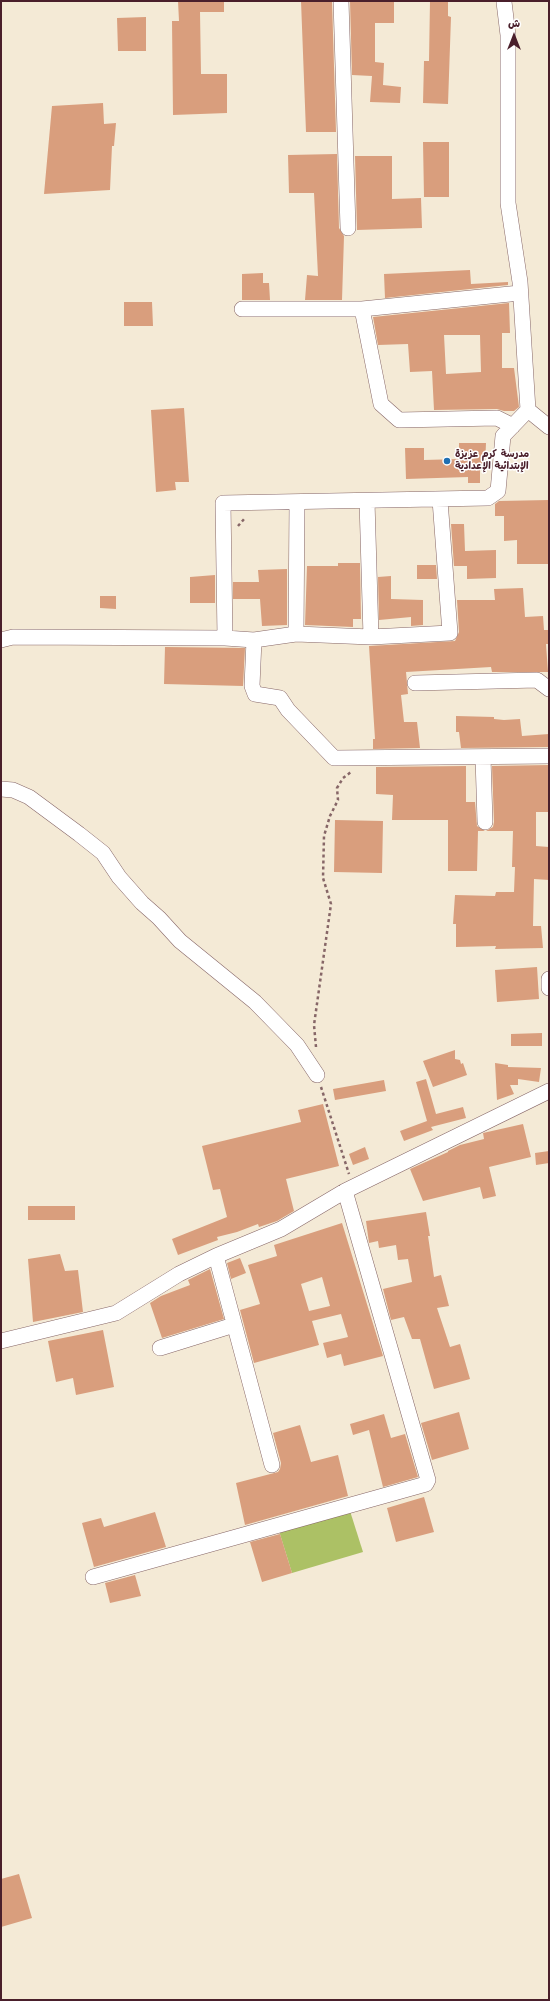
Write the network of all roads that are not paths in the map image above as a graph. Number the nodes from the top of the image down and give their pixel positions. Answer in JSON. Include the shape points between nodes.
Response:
{"nodes":[{"id":1,"x":341,"y":1,"type":"edge"},
{"id":2,"x":503,"y":1,"type":"edge"},
{"id":3,"x":348,"y":228,"type":"dead end"},
{"id":4,"x":520,"y":293,"type":"junction"},
{"id":5,"x":242,"y":309,"type":"dead end"},
{"id":6,"x":362,"y":309,"type":"junction"},
{"id":7,"x":528,"y":410,"type":"junction"},
{"id":8,"x":513,"y":426,"type":"junction"},
{"id":9,"x":549,"y":427,"type":"edge"},
{"id":10,"x":440,"y":500,"type":"junction"},
{"id":11,"x":367,"y":501,"type":"junction"},
{"id":12,"x":297,"y":502,"type":"junction"},
{"id":13,"x":296,"y":634,"type":"junction"},
{"id":14,"x":370,"y":637,"type":"junction"},
{"id":15,"x":225,"y":638,"type":"junction"},
{"id":16,"x":1,"y":640,"type":"edge"},
{"id":17,"x":254,"y":640,"type":"junction"},
{"id":18,"x":415,"y":683,"type":"dead end"},
{"id":19,"x":549,"y":689,"type":"edge"},
{"id":20,"x":549,"y":756,"type":"edge"},
{"id":21,"x":483,"y":757,"type":"junction"},
{"id":22,"x":1,"y":789,"type":"edge"},
{"id":23,"x":485,"y":822,"type":"dead end"},
{"id":24,"x":549,"y":979,"type":"edge"},
{"id":25,"x":549,"y":988,"type":"edge"},
{"id":26,"x":317,"y":1075,"type":"road end"},
{"id":27,"x":549,"y":1091,"type":"edge"},
{"id":28,"x":349,"y":1189,"type":"junction"},
{"id":29,"x":216,"y":1256,"type":"junction"},
{"id":30,"x":234,"y":1325,"type":"junction"},
{"id":31,"x":1,"y":1341,"type":"edge"},
{"id":32,"x":160,"y":1348,"type":"dead end"},
{"id":33,"x":272,"y":1465,"type":"dead end"},
{"id":34,"x":93,"y":1577,"type":"dead end"}],
"edges":[{"from":1,"to":3,"type":"street"},
{"from":2,"to":4,"type":"street","via":[[508,35],[508,203]]},
{"from":4,"to":6,"type":"street"},
{"from":4,"to":7,"type":"street"},
{"from":5,"to":6,"type":"street"},
{"from":6,"to":8,"type":"street","via":[[381,404],[399,420],[497,418]]},
{"from":7,"to":8,"type":"street"},
{"from":7,"to":9,"type":"street"},
{"from":8,"to":10,"type":"street","via":[[503,436],[498,491],[488,498]]},
{"from":10,"to":11,"type":"street"},
{"from":10,"to":14,"type":"street","via":[[450,633]]},
{"from":11,"to":12,"type":"street"},
{"from":11,"to":14,"type":"street"},
{"from":12,"to":13,"type":"street"},
{"from":12,"to":15,"type":"street","via":[[223,503]]},
{"from":13,"to":14,"type":"street"},
{"from":13,"to":17,"type":"street"},
{"from":15,"to":16,"type":"street","via":[[13,637]]},
{"from":15,"to":17,"type":"street"},
{"from":17,"to":21,"type":"street","via":[[254,694],[280,698],[288,710],[334,758]]},
{"from":18,"to":19,"type":"street","via":[[537,680]]},
{"from":20,"to":21,"type":"street"},
{"from":21,"to":23,"type":"street"},
{"from":22,"to":26,"type":"street","via":[[13,790],[28,797],[103,853],[142,903],[180,941],[256,1002],[297,1045]]},
{"from":24,"to":25,"type":"street"},
{"from":27,"to":28,"type":"street"},
{"from":28,"to":29,"type":"street","via":[[281,1228]]},
{"from":28,"to":34,"type":"street","via":[[428,1480],[426,1484]]},
{"from":29,"to":30,"type":"street"},
{"from":29,"to":31,"type":"street","via":[[179,1274],[116,1313]]},
{"from":30,"to":32,"type":"street"},
{"from":30,"to":33,"type":"street"}]}
